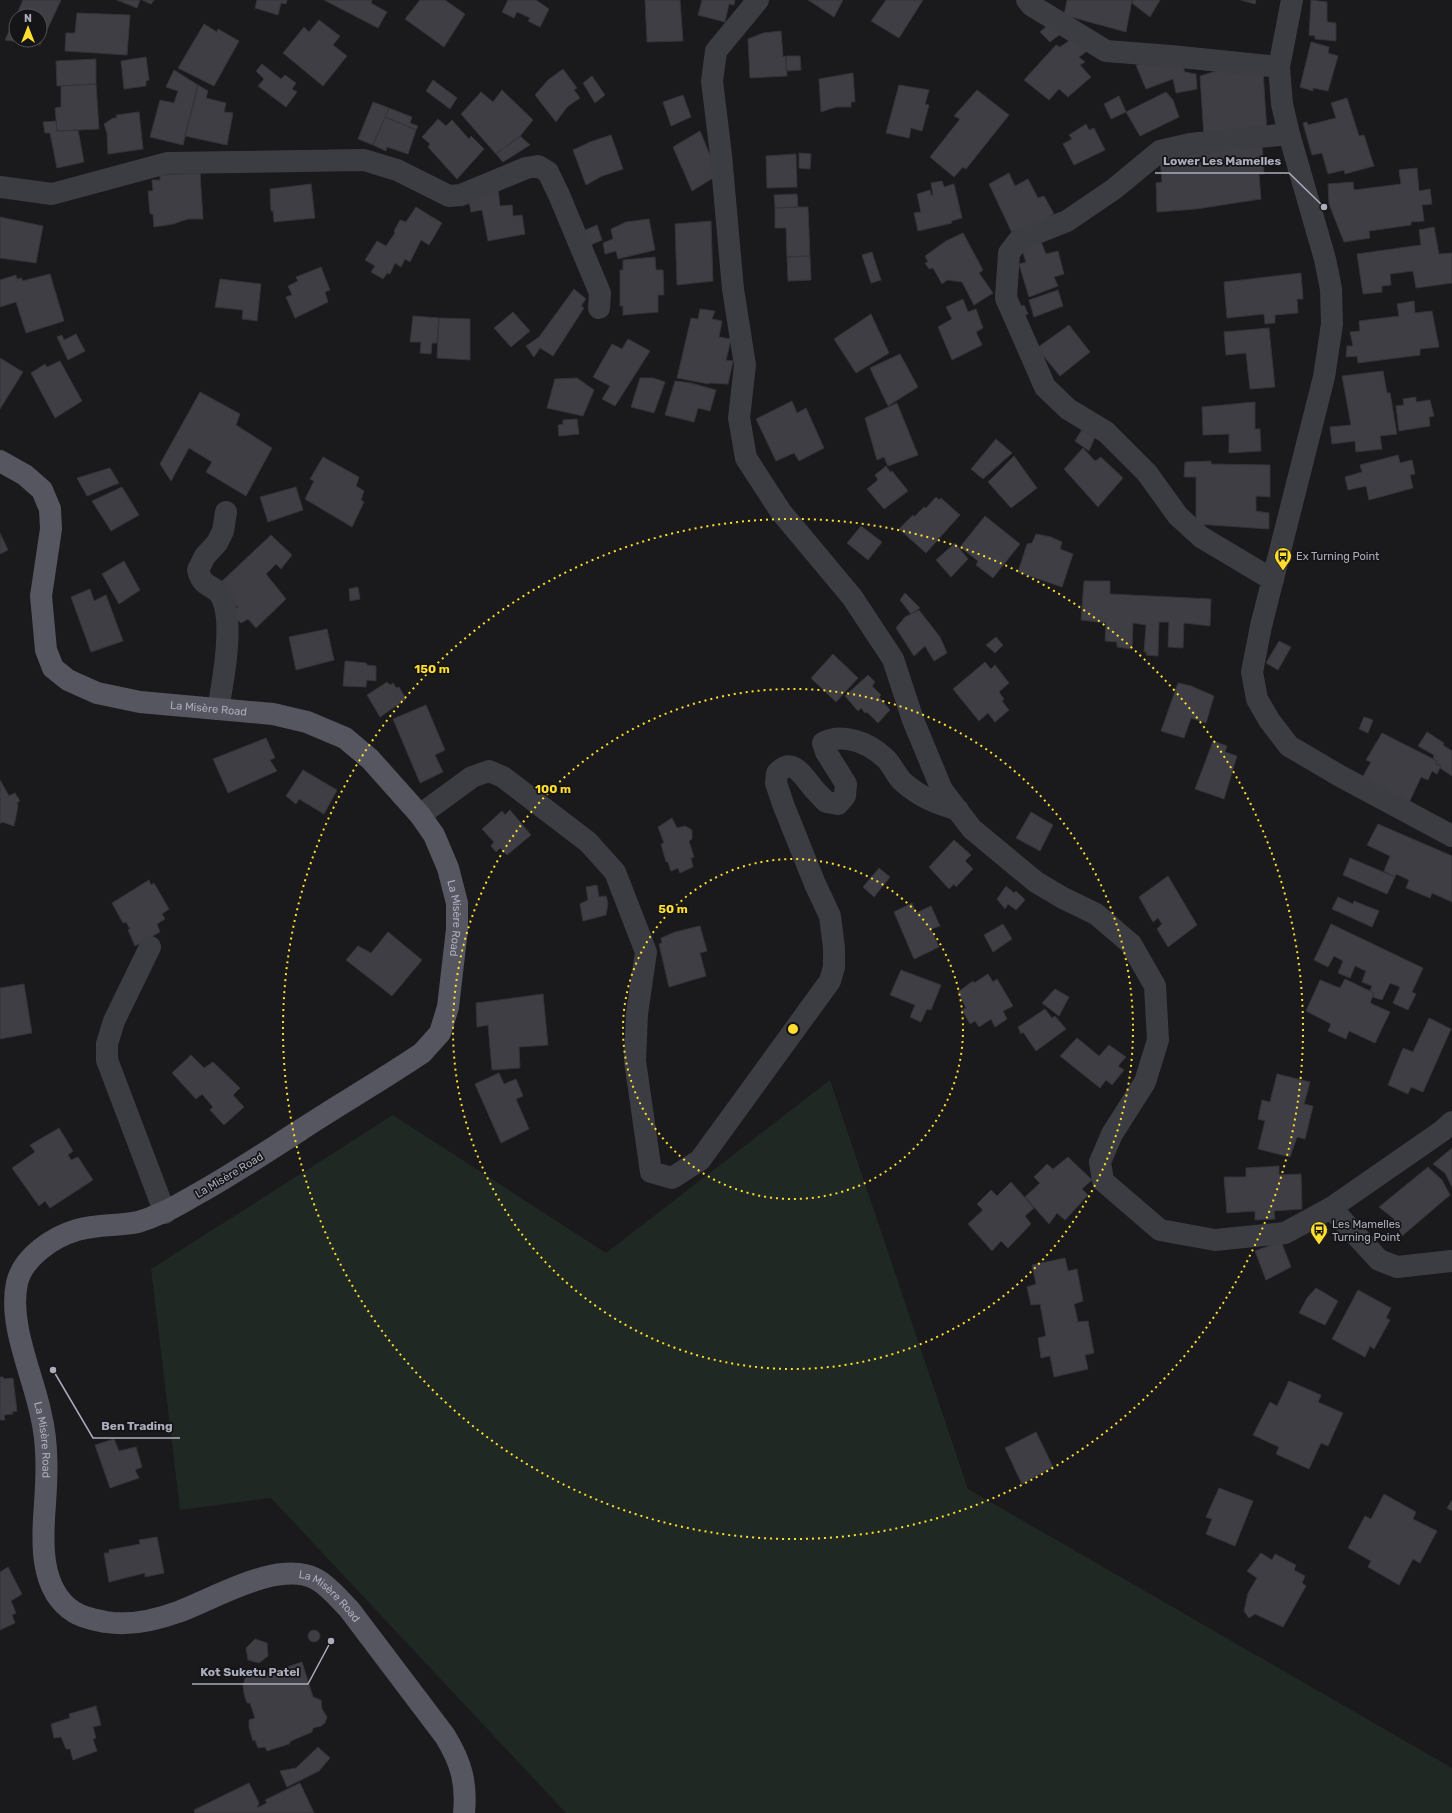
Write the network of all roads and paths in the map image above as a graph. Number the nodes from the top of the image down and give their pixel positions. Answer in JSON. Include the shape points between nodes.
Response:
{"nodes":[{"id":1,"x":758,"y":0,"type":"edge"},
{"id":2,"x":1027,"y":0,"type":"edge"},
{"id":3,"x":1292,"y":0,"type":"edge"},
{"id":4,"x":1280,"y":67,"type":"junction"},
{"id":5,"x":1289,"y":134,"type":"junction"},
{"id":6,"x":0,"y":187,"type":"edge"},
{"id":7,"x":599,"y":308,"type":"dead end"},
{"id":8,"x":0,"y":461,"type":"edge"},
{"id":9,"x":226,"y":512,"type":"dead end"},
{"id":10,"x":1273,"y":580,"type":"junction"},
{"id":11,"x":218,"y":709,"type":"junction"},
{"id":12,"x":958,"y":810,"type":"junction"},
{"id":13,"x":420,"y":815,"type":"junction"},
{"id":14,"x":1452,"y":836,"type":"edge"},
{"id":15,"x":150,"y":947,"type":"dead end"},
{"id":16,"x":1452,"y":1122,"type":"edge"},
{"id":17,"x":1331,"y":1208,"type":"junction"},
{"id":18,"x":164,"y":1213,"type":"junction"},
{"id":19,"x":1452,"y":1260,"type":"edge"},
{"id":20,"x":464,"y":1813,"type":"edge"}],
"edges":[{"from":1,"to":12,"type":"street","via":[[716,51],[712,81],[733,289],[745,365],[739,418],[746,458],[781,512],[852,597],[893,659],[913,720],[942,790]]},
{"from":2,"to":4,"type":"street","via":[[1106,52]]},
{"from":3,"to":4,"type":"street"},
{"from":4,"to":5,"type":"street","via":[[1282,104]]},
{"from":5,"to":10,"type":"street","via":[[1325,258],[1331,289],[1332,324],[1324,377]]},
{"from":5,"to":10,"type":"street","via":[[1190,144],[1160,151],[1114,189],[1067,221],[1018,240],[1010,253],[1006,298],[1045,387],[1068,409],[1106,432],[1147,473],[1178,516],[1201,537]]},
{"from":6,"to":7,"type":"street","via":[[52,194],[167,164],[364,160],[397,170],[449,196],[461,195],[526,168],[538,166],[548,172],[559,195],[600,293]]},
{"from":8,"to":11,"type":"main road","name":"La Misère Road","via":[[25,475],[42,490],[50,509],[51,529],[41,596],[46,650],[53,668],[68,680],[97,693],[140,702]]},
{"from":9,"to":11,"type":"street","via":[[223,531],[198,570],[200,579],[221,595],[226,610],[227,656]]},
{"from":10,"to":14,"type":"street","via":[[1252,672],[1257,699],[1268,720],[1288,746]]},
{"from":11,"to":13,"type":"main road","name":"La Misère Road","via":[[273,714],[307,722],[345,738],[370,759]]},
{"from":12,"to":13,"type":"street","via":[[925,799],[902,782],[886,759],[867,746],[846,738],[832,738],[823,742],[826,752],[846,784],[845,796],[838,804],[826,802],[798,769],[789,766],[777,773],[776,784],[782,804],[830,916],[834,967],[830,981],[700,1160],[672,1178],[651,1172],[636,1061],[637,1014],[646,952],[616,872],[588,842],[503,777],[489,772],[472,777]]},
{"from":12,"to":17,"type":"street","via":[[972,829],[1036,882],[1096,914],[1130,944],[1155,986],[1158,1040],[1145,1082],[1112,1134],[1100,1162],[1103,1181],[1160,1230],[1215,1240],[1286,1232]]},
{"from":13,"to":18,"type":"main road","name":"La Misère Road","via":[[434,835],[448,868],[457,903],[453,975],[448,1007],[440,1033],[422,1053],[398,1069],[243,1168]]},
{"from":15,"to":18,"type":"street","via":[[114,1021],[107,1044],[107,1060]]},
{"from":16,"to":17,"type":"street"},
{"from":17,"to":19,"type":"street","via":[[1379,1260],[1397,1267]]},
{"from":18,"to":20,"type":"main road","name":"La Misère Road","via":[[140,1222],[77,1230],[48,1243],[29,1258],[17,1284],[16,1308],[19,1330],[45,1437],[47,1473],[43,1532],[50,1582],[59,1598],[74,1612],[110,1623],[131,1623],[177,1612],[267,1576],[292,1573],[315,1578],[348,1609],[445,1736],[464,1778]]}]}
